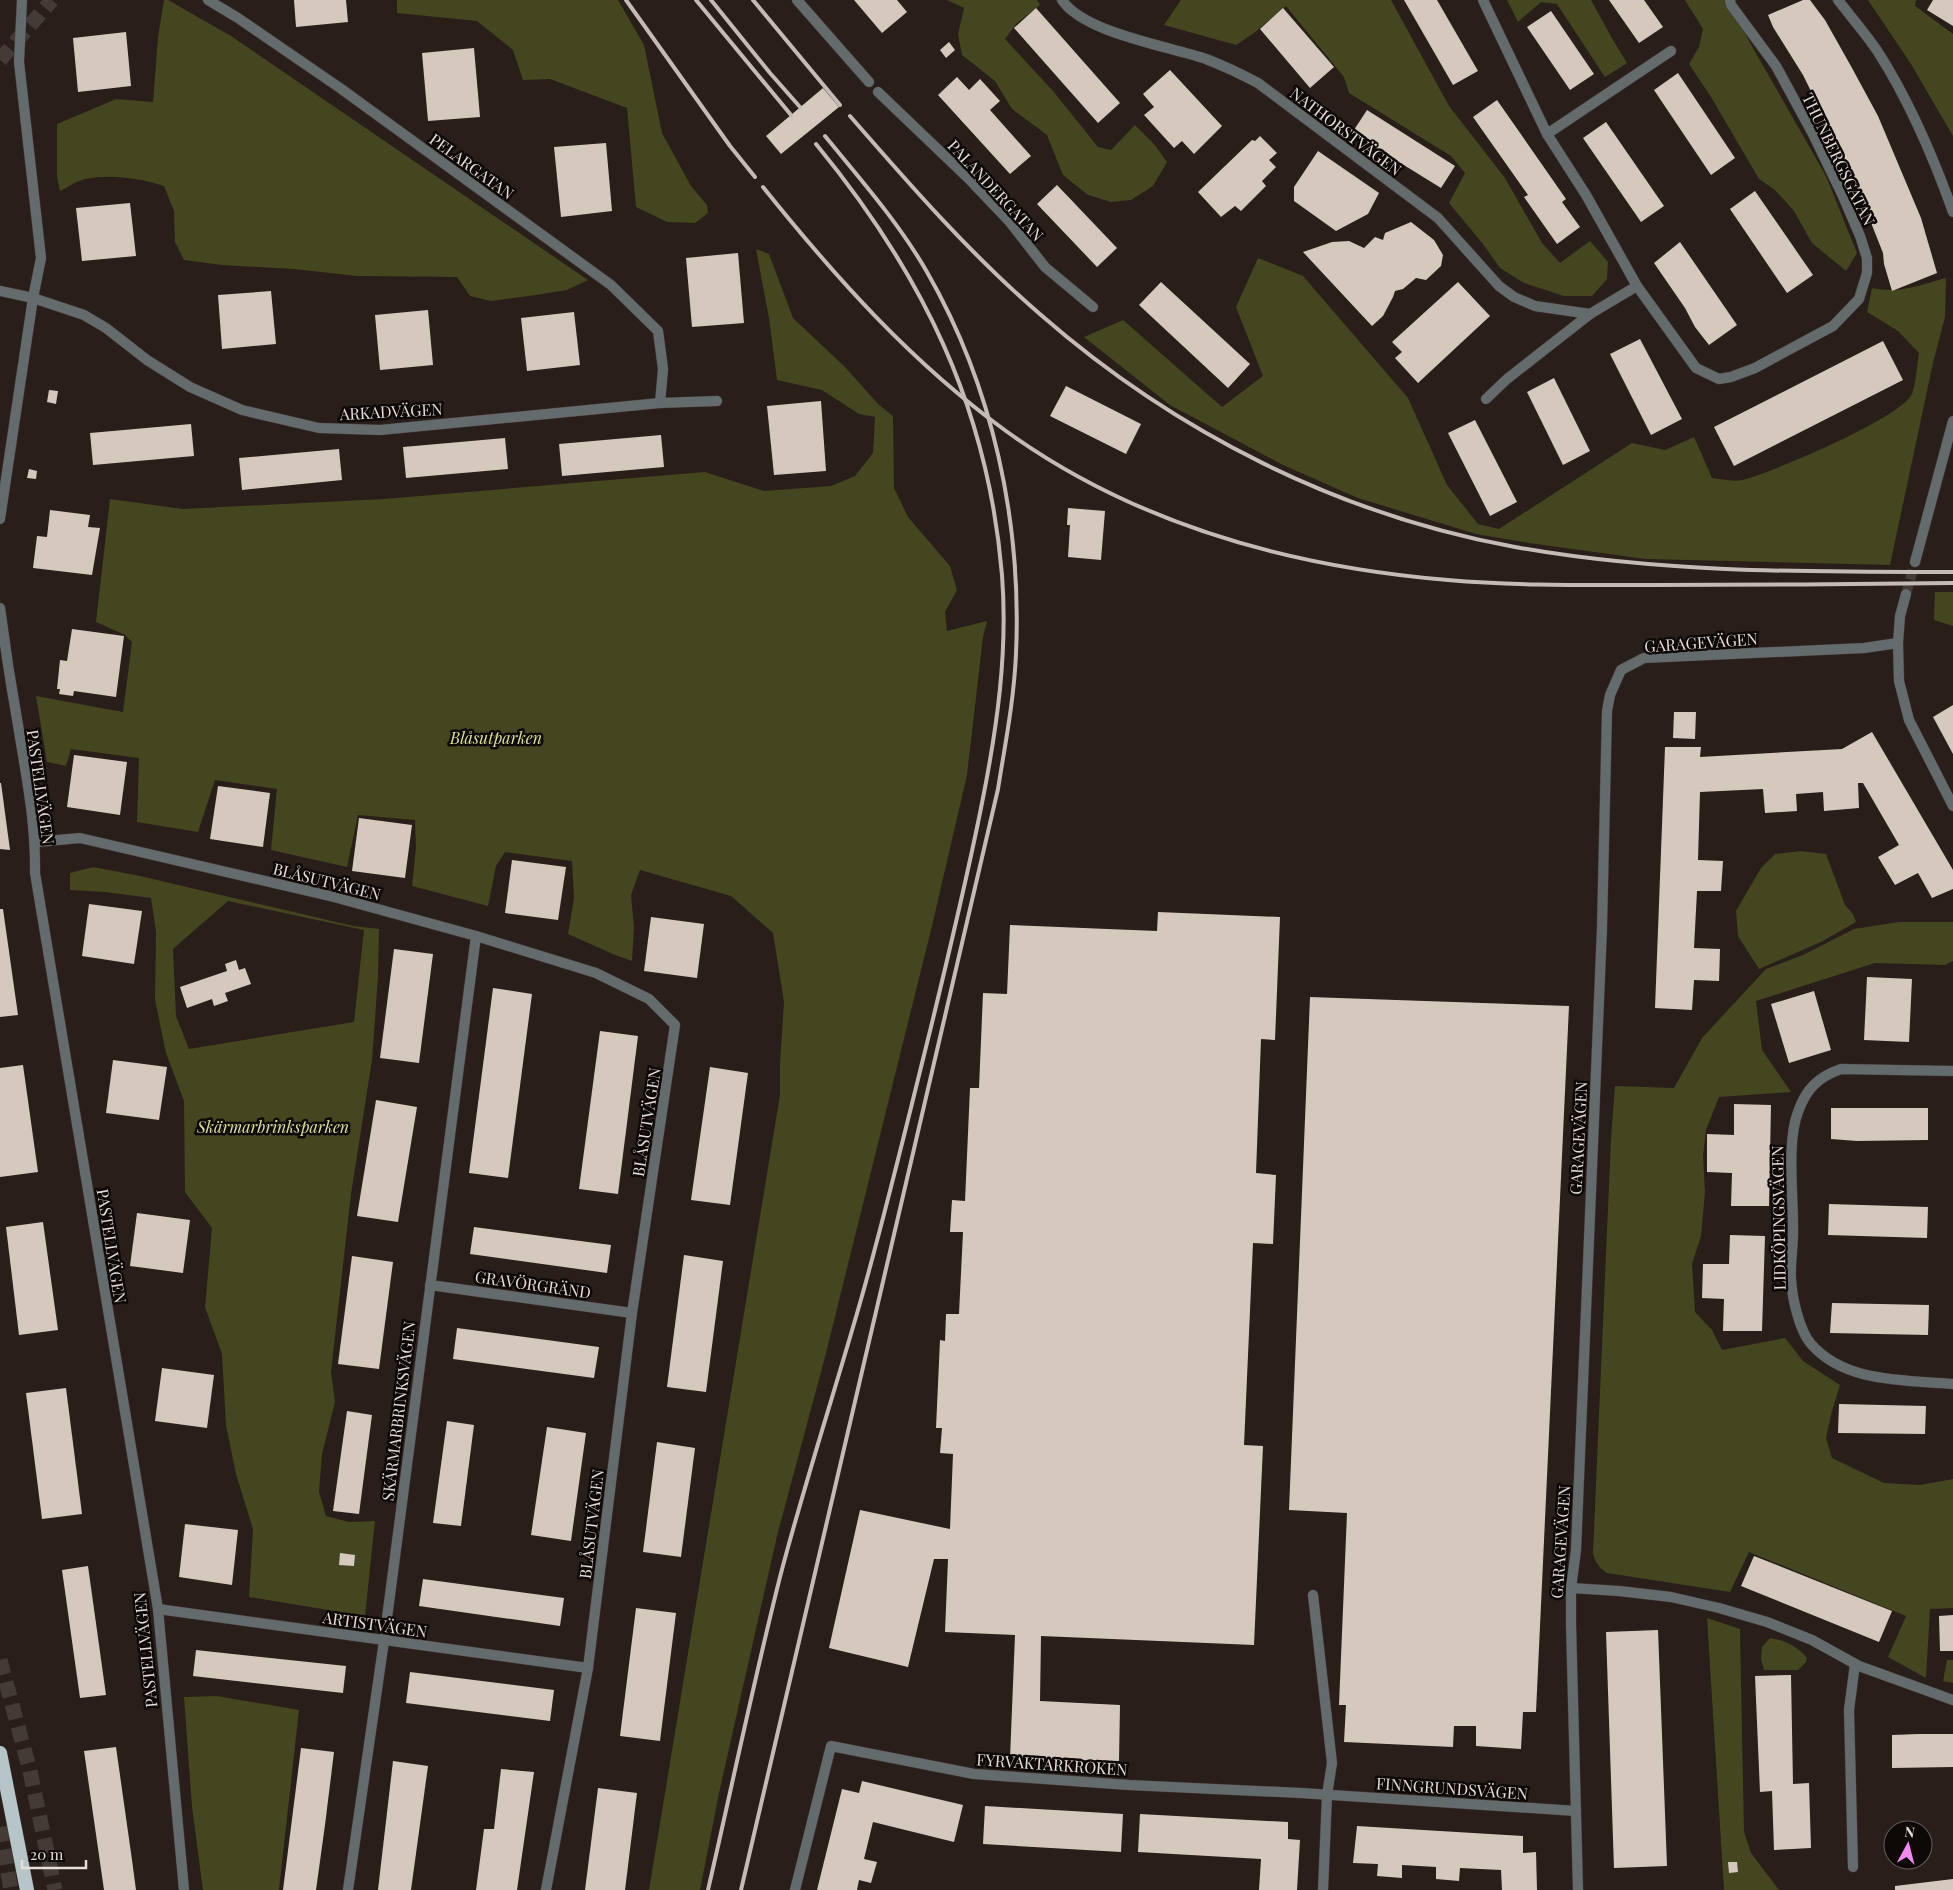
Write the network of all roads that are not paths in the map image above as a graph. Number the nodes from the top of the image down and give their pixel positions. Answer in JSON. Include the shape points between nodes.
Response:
{"nodes":[{"id":1,"x":22,"y":0,"type":"edge"},
{"id":2,"x":208,"y":0,"type":"edge"},
{"id":3,"x":797,"y":0,"type":"edge"},
{"id":4,"x":1062,"y":0,"type":"edge"},
{"id":5,"x":1483,"y":0,"type":"edge"},
{"id":6,"x":1730,"y":0,"type":"edge"},
{"id":7,"x":1838,"y":0,"type":"edge"},
{"id":8,"x":1671,"y":51,"type":"dead end"},
{"id":9,"x":869,"y":82,"type":"dead end"},
{"id":10,"x":878,"y":92,"type":"dead end"},
{"id":11,"x":1547,"y":134,"type":"junction"},
{"id":12,"x":1953,"y":212,"type":"edge"},
{"id":13,"x":1637,"y":286,"type":"junction"},
{"id":14,"x":0,"y":291,"type":"edge"},
{"id":15,"x":33,"y":298,"type":"junction"},
{"id":16,"x":1093,"y":307,"type":"dead end"},
{"id":17,"x":1590,"y":314,"type":"junction"},
{"id":18,"x":661,"y":398,"type":"junction"},
{"id":19,"x":1486,"y":399,"type":"dead end"},
{"id":20,"x":717,"y":402,"type":"dead end"},
{"id":21,"x":1953,"y":421,"type":"edge"},
{"id":22,"x":0,"y":519,"type":"edge"},
{"id":23,"x":1915,"y":562,"type":"tunnel mouth"},
{"id":24,"x":1906,"y":594,"type":"tunnel mouth"},
{"id":25,"x":0,"y":608,"type":"edge"},
{"id":26,"x":1898,"y":643,"type":"junction"},
{"id":27,"x":1953,"y":806,"type":"edge"},
{"id":28,"x":35,"y":838,"type":"junction"},
{"id":29,"x":476,"y":936,"type":"junction"},
{"id":30,"x":1953,"y":1071,"type":"edge"},
{"id":31,"x":430,"y":1285,"type":"junction"},
{"id":32,"x":632,"y":1314,"type":"junction"},
{"id":33,"x":1953,"y":1384,"type":"edge"},
{"id":34,"x":1571,"y":1588,"type":"junction"},
{"id":35,"x":1313,"y":1595,"type":"dead end"},
{"id":36,"x":158,"y":1610,"type":"junction"},
{"id":37,"x":384,"y":1641,"type":"junction"},
{"id":38,"x":1855,"y":1664,"type":"junction"},
{"id":39,"x":588,"y":1668,"type":"junction"},
{"id":40,"x":1953,"y":1700,"type":"edge"},
{"id":41,"x":0,"y":1753,"type":"edge"},
{"id":42,"x":1327,"y":1795,"type":"junction"},
{"id":43,"x":1576,"y":1811,"type":"junction"},
{"id":44,"x":1853,"y":1867,"type":"dead end"},
{"id":45,"x":27,"y":1890,"type":"edge"},
{"id":46,"x":184,"y":1890,"type":"edge"},
{"id":47,"x":348,"y":1890,"type":"edge"},
{"id":48,"x":546,"y":1890,"type":"edge"},
{"id":49,"x":795,"y":1890,"type":"edge"},
{"id":50,"x":1323,"y":1890,"type":"edge"},
{"id":51,"x":1578,"y":1890,"type":"edge"}],
"edges":[{"from":1,"to":15,"type":"street","via":[[19,62],[41,258]]},
{"from":2,"to":18,"type":"street","name":"PELARGATAN","via":[[340,88],[611,285],[658,331],[663,369]]},
{"from":3,"to":9,"type":"street"},
{"from":4,"to":17,"type":"street","name":"NATHORSTVÄGEN","via":[[1074,14],[1100,27],[1206,60],[1258,83],[1438,218],[1499,286],[1514,297],[1535,306]]},
{"from":5,"to":11,"type":"street","name":"THUNBERGSGATAN"},
{"from":6,"to":13,"type":"street","name":"THUNBERGSGATAN","via":[[1776,66],[1842,194],[1867,258],[1867,272],[1859,299],[1833,326],[1755,368],[1719,379],[1696,368]]},
{"from":7,"to":12,"type":"street","via":[[1878,52],[1908,105],[1925,138]]},
{"from":8,"to":11,"type":"street"},
{"from":10,"to":16,"type":"street","name":"PALANDERGATAN","via":[[970,180],[1009,221],[1045,267]]},
{"from":11,"to":13,"type":"street","name":"THUNBERGSGATAN"},
{"from":13,"to":17,"type":"street"},
{"from":14,"to":15,"type":"street","name":"ARKADVÄGEN"},
{"from":15,"to":18,"type":"street","name":"ARKADVÄGEN","via":[[84,315],[190,387],[242,410],[319,428],[380,430]]},
{"from":15,"to":22,"type":"street"},
{"from":17,"to":19,"type":"street"},
{"from":18,"to":20,"type":"street","name":"ARKADVÄGEN"},
{"from":21,"to":23,"type":"street"},
{"from":24,"to":26,"type":"street"},
{"from":25,"to":28,"type":"street","name":"PASTELLVÄGEN"},
{"from":26,"to":27,"type":"street","via":[[1899,681],[1909,720]]},
{"from":26,"to":34,"type":"street","name":"GARAGEVÄGEN","via":[[1864,648],[1644,658],[1621,670],[1610,696],[1576,1550]]},
{"from":28,"to":29,"type":"street","name":"BLÅSUTVÄGEN","via":[[80,838],[334,897]]},
{"from":28,"to":36,"type":"street","name":"PASTELLVÄGEN","via":[[35,873]]},
{"from":29,"to":31,"type":"street","name":"SKÄRMARBRINKSVÄGEN"},
{"from":29,"to":32,"type":"street","name":"BLÅSUTVÄGEN","via":[[596,973],[649,999],[676,1025]]},
{"from":30,"to":33,"type":"street","name":"LIDKÖPINGSVÄGEN","via":[[1841,1069],[1825,1074],[1812,1086],[1798,1113],[1792,1138],[1791,1279],[1797,1315],[1810,1342],[1830,1362],[1876,1378]]},
{"from":31,"to":32,"type":"street","name":"GRAVÖRGRÄND"},
{"from":31,"to":37,"type":"street","name":"SKÄRMARBRINKSVÄGEN"},
{"from":32,"to":39,"type":"street","name":"BLÅSUTVÄGEN"},
{"from":34,"to":38,"type":"street","via":[[1696,1601],[1812,1640]]},
{"from":34,"to":43,"type":"street","name":"GARAGEVÄGEN"},
{"from":35,"to":42,"type":"street","via":[[1332,1763]]},
{"from":36,"to":37,"type":"street","name":"ARTISTVÄGEN"},
{"from":36,"to":46,"type":"street","name":"PASTELLVÄGEN"},
{"from":37,"to":39,"type":"street","name":"ARTISTVÄGEN"},
{"from":37,"to":47,"type":"street","name":"SKÄRMARBRINKSVÄGEN"},
{"from":38,"to":40,"type":"street"},
{"from":38,"to":44,"type":"street","via":[[1848,1710]]},
{"from":39,"to":48,"type":"street","name":"BLÅSUTVÄGEN"},
{"from":41,"to":45,"type":"highway"},
{"from":42,"to":43,"type":"street","name":"FINNGRUNDSVÄGEN"},
{"from":42,"to":49,"type":"street","name":"FYRVAKTARKROKEN","via":[[974,1774],[831,1746]]},
{"from":42,"to":50,"type":"street"},
{"from":43,"to":51,"type":"street","name":"GARAGEVÄGEN"}]}
